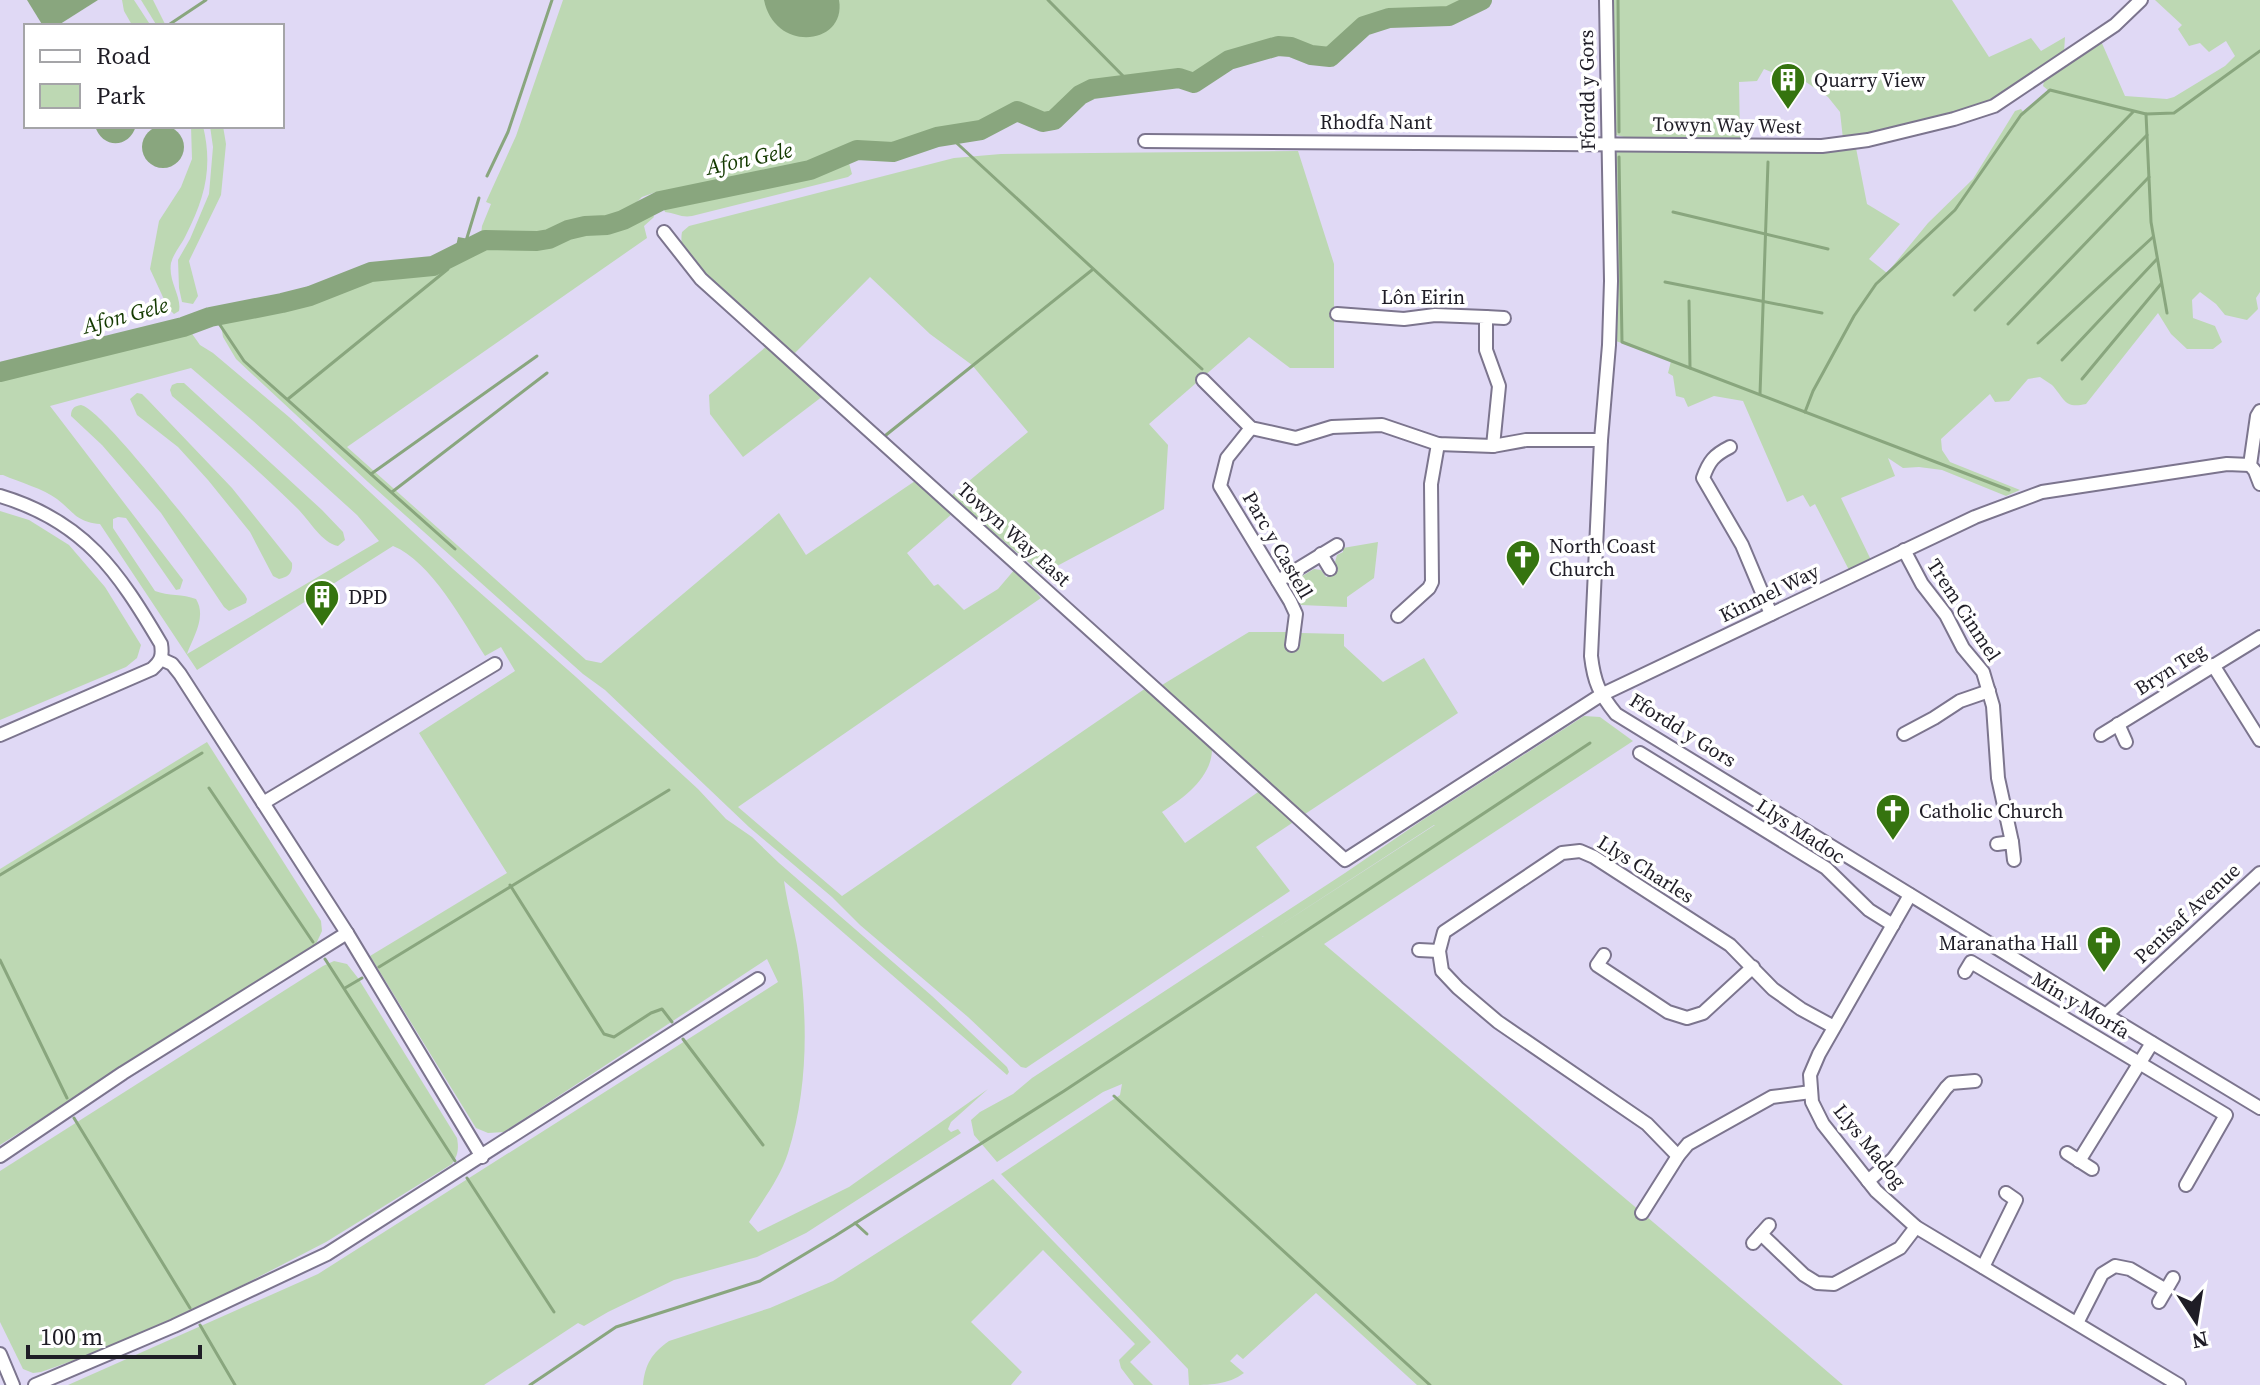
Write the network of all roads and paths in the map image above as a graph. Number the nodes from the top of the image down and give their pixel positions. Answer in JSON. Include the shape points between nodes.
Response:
{"nodes":[{"id":1,"x":1606,"y":0,"type":"edge"},
{"id":2,"x":2141,"y":0,"type":"edge"},
{"id":3,"x":1145,"y":141,"type":"dead end"},
{"id":4,"x":1608,"y":143,"type":"junction"},
{"id":5,"x":664,"y":232,"type":"dead end"},
{"id":6,"x":1337,"y":314,"type":"dead end"},
{"id":7,"x":1486,"y":317,"type":"junction"},
{"id":8,"x":1504,"y":318,"type":"dead end"},
{"id":9,"x":1203,"y":380,"type":"dead end"},
{"id":10,"x":2260,"y":411,"type":"edge"},
{"id":11,"x":1251,"y":428,"type":"junction"},
{"id":12,"x":1601,"y":440,"type":"junction"},
{"id":13,"x":1438,"y":444,"type":"junction"},
{"id":14,"x":1493,"y":446,"type":"junction"},
{"id":15,"x":1730,"y":447,"type":"dead end"},
{"id":16,"x":2250,"y":465,"type":"junction"},
{"id":17,"x":2260,"y":484,"type":"edge"},
{"id":18,"x":0,"y":496,"type":"edge"},
{"id":19,"x":1337,"y":545,"type":"dead end"},
{"id":20,"x":1904,"y":550,"type":"junction"},
{"id":21,"x":1321,"y":554,"type":"junction"},
{"id":22,"x":1330,"y":569,"type":"dead end"},
{"id":23,"x":1278,"y":581,"type":"junction"},
{"id":24,"x":1402,"y":592,"type":"dead end"},
{"id":25,"x":1412,"y":603,"type":"junction"},
{"id":26,"x":1771,"y":614,"type":"junction"},
{"id":27,"x":1398,"y":616,"type":"dead end"},
{"id":28,"x":2260,"y":637,"type":"edge"},
{"id":29,"x":1292,"y":645,"type":"dead end"},
{"id":30,"x":161,"y":659,"type":"junction"},
{"id":31,"x":495,"y":664,"type":"dead end"},
{"id":32,"x":2213,"y":665,"type":"junction"},
{"id":33,"x":1989,"y":691,"type":"junction"},
{"id":34,"x":1601,"y":695,"type":"junction"},
{"id":35,"x":2118,"y":724,"type":"junction"},
{"id":36,"x":0,"y":735,"type":"edge"},
{"id":37,"x":2101,"y":735,"type":"dead end"},
{"id":38,"x":2260,"y":740,"type":"edge"},
{"id":39,"x":1923,"y":742,"type":"dead end"},
{"id":40,"x":2126,"y":742,"type":"dead end"},
{"id":41,"x":1640,"y":753,"type":"dead end"},
{"id":42,"x":263,"y":803,"type":"junction"},
{"id":43,"x":2012,"y":842,"type":"junction"},
{"id":44,"x":1997,"y":844,"type":"dead end"},
{"id":45,"x":1345,"y":860,"type":"joint"},
{"id":46,"x":2014,"y":860,"type":"dead end"},
{"id":47,"x":2260,"y":873,"type":"edge"},
{"id":48,"x":1910,"y":895,"type":"junction"},
{"id":49,"x":1893,"y":925,"type":"junction"},
{"id":50,"x":347,"y":933,"type":"junction"},
{"id":51,"x":1419,"y":950,"type":"dead end"},
{"id":52,"x":1439,"y":951,"type":"junction"},
{"id":53,"x":1604,"y":955,"type":"dead end"},
{"id":54,"x":1753,"y":967,"type":"junction"},
{"id":55,"x":1965,"y":972,"type":"dead end"},
{"id":56,"x":758,"y":979,"type":"dead end"},
{"id":57,"x":2106,"y":1015,"type":"junction"},
{"id":58,"x":1834,"y":1027,"type":"junction"},
{"id":59,"x":2152,"y":1043,"type":"junction"},
{"id":60,"x":2139,"y":1063,"type":"junction"},
{"id":61,"x":1938,"y":1076,"type":"dead end"},
{"id":62,"x":1975,"y":1081,"type":"dead end"},
{"id":63,"x":1946,"y":1088,"type":"junction"},
{"id":64,"x":1811,"y":1092,"type":"junction"},
{"id":65,"x":2260,"y":1108,"type":"edge"},
{"id":66,"x":2067,"y":1153,"type":"dead end"},
{"id":67,"x":0,"y":1156,"type":"edge"},
{"id":68,"x":1678,"y":1156,"type":"junction"},
{"id":69,"x":482,"y":1157,"type":"junction"},
{"id":70,"x":2079,"y":1161,"type":"junction"},
{"id":71,"x":2092,"y":1169,"type":"dead end"},
{"id":72,"x":1868,"y":1181,"type":"junction"},
{"id":73,"x":2186,"y":1185,"type":"dead end"},
{"id":74,"x":2006,"y":1193,"type":"dead end"},
{"id":75,"x":1642,"y":1213,"type":"dead end"},
{"id":76,"x":1916,"y":1227,"type":"junction"},
{"id":77,"x":1761,"y":1234,"type":"dead end"},
{"id":78,"x":1983,"y":1267,"type":"junction"},
{"id":79,"x":2173,"y":1278,"type":"dead end"},
{"id":80,"x":2166,"y":1290,"type":"junction"},
{"id":81,"x":2159,"y":1302,"type":"dead end"},
{"id":82,"x":2077,"y":1323,"type":"junction"},
{"id":83,"x":0,"y":1354,"type":"edge"},
{"id":84,"x":13,"y":1385,"type":"edge"},
{"id":85,"x":35,"y":1385,"type":"edge"},
{"id":86,"x":2179,"y":1385,"type":"edge"}],
"edges":[{"from":1,"to":4,"type":"street","name":"Ffordd y Gors"},
{"from":2,"to":4,"type":"street","name":"Towyn Way West","via":[[2115,25],[1994,106],[1954,119],[1822,146]]},
{"from":3,"to":4,"type":"street","name":"Rhodfa Nant"},
{"from":4,"to":12,"type":"street","name":"Ffordd y Gors","via":[[1611,281]]},
{"from":5,"to":45,"type":"street","name":"Towyn Way East","via":[[701,279]]},
{"from":6,"to":7,"type":"street","name":"Lôn Eirin","via":[[1360,309],[1404,319]]},
{"from":7,"to":8,"type":"street","name":"Lôn Eirin"},
{"from":7,"to":14,"type":"street","name":"Lôn Eirin","via":[[1486,350],[1499,386]]},
{"from":9,"to":11,"type":"street"},
{"from":10,"to":16,"type":"street"},
{"from":11,"to":13,"type":"street","via":[[1296,438],[1332,427],[1382,425]]},
{"from":11,"to":23,"type":"street","name":"Parc y Castell","via":[[1227,458],[1220,486]]},
{"from":12,"to":14,"type":"street","via":[[1526,440]]},
{"from":12,"to":34,"type":"street","name":"Ffordd y Gors","via":[[1591,656]]},
{"from":13,"to":14,"type":"street"},
{"from":13,"to":25,"type":"street","via":[[1431,484],[1432,582]]},
{"from":15,"to":26,"type":"street","via":[[1717,453],[1703,478],[1742,545]]},
{"from":16,"to":17,"type":"street"},
{"from":16,"to":20,"type":"street","name":"Kinmel Way","via":[[2042,492]]},
{"from":18,"to":30,"type":"street","via":[[49,515],[104,559],[161,644]]},
{"from":19,"to":21,"type":"street"},
{"from":20,"to":26,"type":"street","name":"Kinmel Way"},
{"from":20,"to":33,"type":"street","name":"Trem Cinmel","via":[[1983,672]]},
{"from":21,"to":22,"type":"street"},
{"from":21,"to":23,"type":"street"},
{"from":23,"to":29,"type":"street","name":"Parc y Castell","via":[[1296,614]]},
{"from":24,"to":25,"type":"street"},
{"from":25,"to":27,"type":"street"},
{"from":26,"to":34,"type":"street","name":"Kinmel Way"},
{"from":28,"to":32,"type":"street","name":"Bryn Teg"},
{"from":30,"to":36,"type":"street","via":[[152,669]]},
{"from":30,"to":42,"type":"street","via":[[180,674]]},
{"from":31,"to":42,"type":"street"},
{"from":32,"to":35,"type":"street","name":"Bryn Teg"},
{"from":32,"to":38,"type":"street"},
{"from":33,"to":39,"type":"street","name":"Trem Cinmel","via":[[1960,701],[1910,731]]},
{"from":33,"to":43,"type":"street","name":"Trem Cinmel","via":[[1998,778]]},
{"from":34,"to":45,"type":"street","name":"Kinmel Way"},
{"from":34,"to":48,"type":"street","name":"Ffordd y Gors","via":[[1616,714]]},
{"from":35,"to":37,"type":"street","name":"Bryn Teg"},
{"from":35,"to":40,"type":"street"},
{"from":41,"to":49,"type":"street","name":"Llys Madoc","via":[[1826,868],[1869,910]]},
{"from":42,"to":50,"type":"street"},
{"from":43,"to":44,"type":"street"},
{"from":43,"to":46,"type":"street","name":"Trem Cinmel"},
{"from":47,"to":57,"type":"street","name":"Penisaf Avenue"},
{"from":48,"to":49,"type":"street","name":"Llys Madog"},
{"from":48,"to":57,"type":"street","name":"Ffordd y Gors"},
{"from":49,"to":58,"type":"street","name":"Llys Madog"},
{"from":50,"to":67,"type":"street"},
{"from":50,"to":69,"type":"street"},
{"from":51,"to":52,"type":"street"},
{"from":52,"to":54,"type":"street","name":"Llys Charles","via":[[1444,932],[1562,853],[1580,851],[1730,945]]},
{"from":52,"to":68,"type":"street","via":[[1442,971],[1458,988],[1498,1022],[1647,1124]]},
{"from":53,"to":54,"type":"street","via":[[1597,965],[1668,1012],[1687,1018],[1703,1013]]},
{"from":54,"to":58,"type":"street","name":"Llys Charles","via":[[1773,989]]},
{"from":55,"to":60,"type":"street","name":"Min y Morfa","via":[[1971,962]]},
{"from":56,"to":69,"type":"street"},
{"from":57,"to":59,"type":"street","name":"Ffordd y Gors"},
{"from":58,"to":64,"type":"street","name":"Llys Madog","via":[[1810,1075]]},
{"from":59,"to":60,"type":"street","name":"Min y Morfa"},
{"from":59,"to":65,"type":"street","name":"Ffordd y Gors"},
{"from":60,"to":70,"type":"street","name":"Min y Morfa"},
{"from":60,"to":73,"type":"street","name":"Min y Morfa","via":[[2226,1115]]},
{"from":61,"to":63,"type":"street"},
{"from":62,"to":63,"type":"street"},
{"from":63,"to":72,"type":"street","via":[[1893,1159]]},
{"from":64,"to":68,"type":"street","via":[[1772,1097],[1688,1144]]},
{"from":64,"to":72,"type":"street","name":"Llys Madog","via":[[1823,1124]]},
{"from":66,"to":70,"type":"street"},
{"from":68,"to":75,"type":"street"},
{"from":69,"to":85,"type":"street","via":[[327,1254]]},
{"from":70,"to":71,"type":"street"},
{"from":72,"to":76,"type":"street","name":"Llys Madog"},
{"from":74,"to":78,"type":"street","via":[[2016,1200]]},
{"from":76,"to":77,"type":"street","via":[[1900,1248],[1834,1284],[1804,1275]]},
{"from":76,"to":78,"type":"street","name":"Llys Madog"},
{"from":78,"to":82,"type":"street","name":"Llys Madog"},
{"from":79,"to":80,"type":"street"},
{"from":80,"to":81,"type":"street"},
{"from":80,"to":82,"type":"street","via":[[2115,1266],[2102,1274]]},
{"from":82,"to":86,"type":"street","name":"Llys Madog"},
{"from":83,"to":84,"type":"street"}]}
